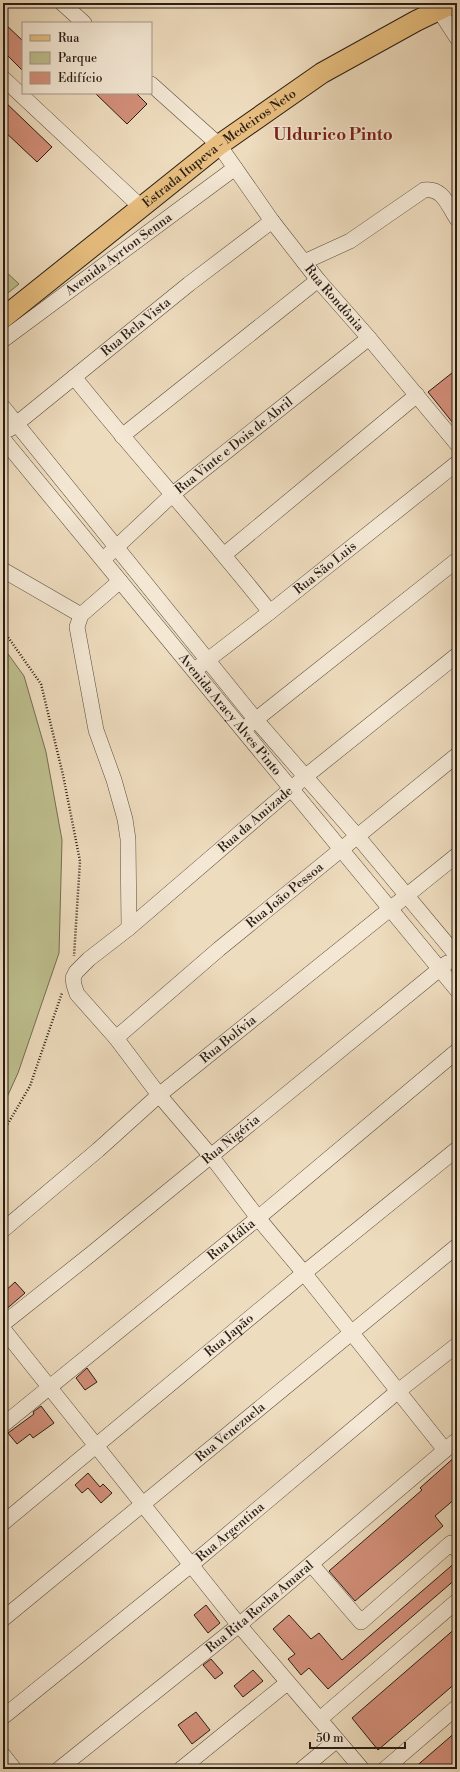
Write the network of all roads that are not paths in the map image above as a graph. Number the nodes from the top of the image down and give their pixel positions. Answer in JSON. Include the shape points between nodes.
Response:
{"nodes":[{"id":1,"x":62,"y":3,"type":"edge"},
{"id":2,"x":446,"y":6,"type":"edge"},
{"id":3,"x":83,"y":22,"type":"edge"},
{"id":4,"x":457,"y":38,"type":"edge"},
{"id":5,"x":3,"y":78,"type":"edge"},
{"id":6,"x":152,"y":85,"type":"edge"},
{"id":7,"x":219,"y":145,"type":"junction"},
{"id":8,"x":235,"y":168,"type":"junction"},
{"id":9,"x":142,"y":208,"type":"junction"},
{"id":10,"x":457,"y":220,"type":"edge"},
{"id":11,"x":272,"y":221,"type":"junction"},
{"id":12,"x":304,"y":262,"type":"junction"},
{"id":13,"x":318,"y":280,"type":"junction"},
{"id":14,"x":3,"y":318,"type":"edge"},
{"id":15,"x":369,"y":338,"type":"junction"},
{"id":16,"x":3,"y":340,"type":"edge"},
{"id":17,"x":74,"y":377,"type":"junction"},
{"id":18,"x":417,"y":395,"type":"junction"},
{"id":19,"x":3,"y":407,"type":"edge"},
{"id":20,"x":16,"y":423,"type":"junction"},
{"id":21,"x":3,"y":436,"type":"edge"},
{"id":22,"x":122,"y":436,"type":"junction"},
{"id":23,"x":3,"y":439,"type":"edge"},
{"id":24,"x":457,"y":444,"type":"edge"},
{"id":25,"x":457,"y":463,"type":"edge"},
{"id":26,"x":173,"y":494,"type":"junction"},
{"id":27,"x":115,"y":548,"type":"junction"},
{"id":28,"x":225,"y":554,"type":"junction"},
{"id":29,"x":104,"y":560,"type":"junction"},
{"id":30,"x":457,"y":560,"type":"edge"},
{"id":31,"x":3,"y":570,"type":"edge"},
{"id":32,"x":120,"y":581,"type":"junction"},
{"id":33,"x":270,"y":612,"type":"junction"},
{"id":34,"x":81,"y":615,"type":"junction"},
{"id":35,"x":457,"y":656,"type":"edge"},
{"id":36,"x":207,"y":660,"type":"junction"},
{"id":37,"x":193,"y":672,"type":"junction"},
{"id":38,"x":256,"y":720,"type":"junction"},
{"id":39,"x":242,"y":731,"type":"junction"},
{"id":40,"x":457,"y":755,"type":"edge"},
{"id":41,"x":306,"y":776,"type":"junction"},
{"id":42,"x":290,"y":790,"type":"junction"},
{"id":43,"x":358,"y":837,"type":"junction"},
{"id":44,"x":341,"y":850,"type":"junction"},
{"id":45,"x":457,"y":855,"type":"edge"},
{"id":46,"x":406,"y":897,"type":"junction"},
{"id":47,"x":390,"y":908,"type":"junction"},
{"id":48,"x":130,"y":928,"type":"junction"},
{"id":49,"x":457,"y":955,"type":"edge"},
{"id":50,"x":440,"y":969,"type":"junction"},
{"id":51,"x":457,"y":990,"type":"edge"},
{"id":52,"x":116,"y":1038,"type":"junction"},
{"id":53,"x":457,"y":1051,"type":"edge"},
{"id":54,"x":159,"y":1095,"type":"junction"},
{"id":55,"x":457,"y":1149,"type":"edge"},
{"id":56,"x":211,"y":1156,"type":"junction"},
{"id":57,"x":258,"y":1218,"type":"junction"},
{"id":58,"x":3,"y":1230,"type":"edge"},
{"id":59,"x":457,"y":1246,"type":"edge"},
{"id":60,"x":304,"y":1273,"type":"junction"},
{"id":61,"x":3,"y":1324,"type":"edge"},
{"id":62,"x":3,"y":1329,"type":"edge"},
{"id":63,"x":352,"y":1332,"type":"junction"},
{"id":64,"x":457,"y":1345,"type":"edge"},
{"id":65,"x":49,"y":1388,"type":"junction"},
{"id":66,"x":397,"y":1392,"type":"junction"},
{"id":67,"x":3,"y":1425,"type":"edge"},
{"id":68,"x":457,"y":1440,"type":"edge"},
{"id":69,"x":95,"y":1446,"type":"junction"},
{"id":70,"x":445,"y":1450,"type":"junction"},
{"id":71,"x":141,"y":1504,"type":"junction"},
{"id":72,"x":3,"y":1523,"type":"edge"},
{"id":73,"x":454,"y":1547,"type":"edge"},
{"id":74,"x":311,"y":1564,"type":"junction"},
{"id":75,"x":191,"y":1565,"type":"junction"},
{"id":76,"x":457,"y":1601,"type":"edge"},
{"id":77,"x":3,"y":1619,"type":"edge"},
{"id":78,"x":239,"y":1626,"type":"junction"},
{"id":79,"x":287,"y":1683,"type":"junction"},
{"id":80,"x":457,"y":1707,"type":"edge"},
{"id":81,"x":3,"y":1717,"type":"edge"},
{"id":82,"x":320,"y":1719,"type":"junction"},
{"id":83,"x":338,"y":1740,"type":"junction"},
{"id":84,"x":3,"y":1755,"type":"edge"},
{"id":85,"x":14,"y":1769,"type":"edge"},
{"id":86,"x":59,"y":1769,"type":"edge"},
{"id":87,"x":181,"y":1769,"type":"edge"},
{"id":88,"x":302,"y":1769,"type":"edge"},
{"id":89,"x":362,"y":1769,"type":"edge"},
{"id":90,"x":385,"y":1769,"type":"edge"}],
"edges":[{"from":1,"to":3,"type":"street"},
{"from":2,"to":4,"type":"street"},
{"from":2,"to":7,"type":"main road","name":"Estrada Itupeva - Medeiros Neto","via":[[322,73]]},
{"from":5,"to":9,"type":"street"},
{"from":6,"to":7,"type":"street","name":"Rua Rondônia"},
{"from":7,"to":8,"type":"street","name":"Rua Rondônia"},
{"from":7,"to":9,"type":"main road","name":"Estrada Itupeva - Medeiros Neto"},
{"from":8,"to":11,"type":"street","name":"Rua Rondônia"},
{"from":8,"to":16,"type":"street","name":"Avenida Ayrton Senna"},
{"from":9,"to":14,"type":"main road","name":"Estrada Itupeva - Medeiros Neto"},
{"from":10,"to":12,"type":"street","via":[[441,193],[433,189],[424,190],[350,241]]},
{"from":11,"to":12,"type":"street","name":"Rua Rondônia"},
{"from":11,"to":17,"type":"street","name":"Rua Bela Vista"},
{"from":12,"to":13,"type":"street","name":"Rua Rondônia"},
{"from":13,"to":15,"type":"street","name":"Rua Rondônia"},
{"from":13,"to":22,"type":"street"},
{"from":15,"to":18,"type":"street","name":"Rua Rondônia"},
{"from":15,"to":26,"type":"street","name":"Rua Vinte e Dois de Abril"},
{"from":17,"to":20,"type":"street","name":"Rua Bela Vista"},
{"from":17,"to":22,"type":"street"},
{"from":18,"to":24,"type":"street","name":"Rua Rondônia"},
{"from":18,"to":28,"type":"street"},
{"from":19,"to":20,"type":"street","name":"Avenida Aracy Alves Pinto"},
{"from":20,"to":21,"type":"street","name":"Rua Bela Vista"},
{"from":20,"to":27,"type":"street","name":"Avenida Aracy Alves Pinto"},
{"from":22,"to":26,"type":"street"},
{"from":23,"to":29,"type":"street","name":"Avenida Aracy Alves Pinto"},
{"from":25,"to":33,"type":"street","name":"Rua São Luis"},
{"from":26,"to":27,"type":"street","name":"Rua Vinte e Dois de Abril"},
{"from":26,"to":28,"type":"street"},
{"from":27,"to":29,"type":"street","name":"Rua Vinte e Dois de Abril"},
{"from":27,"to":36,"type":"street","name":"Avenida Aracy Alves Pinto"},
{"from":28,"to":33,"type":"street"},
{"from":29,"to":32,"type":"street","name":"Avenida Aracy Alves Pinto"},
{"from":30,"to":38,"type":"street"},
{"from":31,"to":34,"type":"street"},
{"from":32,"to":34,"type":"street"},
{"from":32,"to":37,"type":"street","name":"Avenida Aracy Alves Pinto"},
{"from":33,"to":36,"type":"street","name":"Rua São Luis"},
{"from":34,"to":48,"type":"street","via":[[77,627],[96,730],[125,819],[128,839]]},
{"from":35,"to":41,"type":"street","name":"Rua da Amizade"},
{"from":36,"to":37,"type":"street","name":"Rua São Luis"},
{"from":36,"to":38,"type":"street","name":"Avenida Aracy Alves Pinto"},
{"from":37,"to":39,"type":"street","name":"Avenida Aracy Alves Pinto"},
{"from":38,"to":39,"type":"street"},
{"from":38,"to":41,"type":"street","name":"Avenida Aracy Alves Pinto"},
{"from":39,"to":42,"type":"street","name":"Avenida Aracy Alves Pinto"},
{"from":40,"to":43,"type":"street","name":"Rua João Pessoa"},
{"from":41,"to":42,"type":"street","name":"Rua da Amizade"},
{"from":41,"to":43,"type":"street","name":"Avenida Aracy Alves Pinto"},
{"from":42,"to":44,"type":"street","name":"Avenida Aracy Alves Pinto"},
{"from":42,"to":48,"type":"street","name":"Rua da Amizade"},
{"from":43,"to":44,"type":"street","name":"Rua João Pessoa"},
{"from":43,"to":46,"type":"street","name":"Avenida Aracy Alves Pinto"},
{"from":44,"to":47,"type":"street","name":"Avenida Aracy Alves Pinto"},
{"from":44,"to":52,"type":"street","name":"Rua João Pessoa","via":[[219,949]]},
{"from":45,"to":46,"type":"street","name":"Rua Bolívia"},
{"from":46,"to":47,"type":"street","name":"Rua Bolívia"},
{"from":46,"to":49,"type":"street","name":"Avenida Aracy Alves Pinto"},
{"from":47,"to":50,"type":"street","name":"Avenida Aracy Alves Pinto"},
{"from":47,"to":54,"type":"street","name":"Rua Bolívia"},
{"from":48,"to":52,"type":"street","name":"Rua da Amizade","via":[[76,972],[70,993]]},
{"from":49,"to":50,"type":"street","name":"Rua Nigéria"},
{"from":50,"to":51,"type":"street","name":"Avenida Aracy Alves Pinto"},
{"from":50,"to":56,"type":"street","name":"Rua Nigéria"},
{"from":52,"to":54,"type":"street"},
{"from":53,"to":57,"type":"street","name":"Rua Itália"},
{"from":54,"to":56,"type":"street"},
{"from":54,"to":58,"type":"street","name":"Rua Bolívia"},
{"from":55,"to":60,"type":"street","name":"Rua Japão"},
{"from":56,"to":57,"type":"street"},
{"from":56,"to":61,"type":"street","name":"Rua Nigéria"},
{"from":57,"to":60,"type":"street"},
{"from":57,"to":65,"type":"street","name":"Rua Itália"},
{"from":59,"to":63,"type":"street","name":"Rua Venezuela"},
{"from":60,"to":63,"type":"street"},
{"from":60,"to":69,"type":"street","name":"Rua Japão"},
{"from":62,"to":65,"type":"street"},
{"from":63,"to":66,"type":"street"},
{"from":63,"to":71,"type":"street","name":"Rua Venezuela"},
{"from":64,"to":66,"type":"street","name":"Rua Argentina"},
{"from":65,"to":67,"type":"street","name":"Rua Itália"},
{"from":65,"to":69,"type":"street"},
{"from":66,"to":70,"type":"street"},
{"from":66,"to":75,"type":"street","name":"Rua Argentina"},
{"from":68,"to":70,"type":"street","name":"Rua Rita Rocha Amaral"},
{"from":69,"to":71,"type":"street"},
{"from":69,"to":72,"type":"street","name":"Rua Japão"},
{"from":70,"to":74,"type":"street","name":"Rua Rita Rocha Amaral"},
{"from":71,"to":75,"type":"street"},
{"from":71,"to":77,"type":"street","name":"Rua Venezuela"},
{"from":73,"to":74,"type":"street","via":[[362,1622]]},
{"from":74,"to":78,"type":"street","name":"Rua Rita Rocha Amaral"},
{"from":75,"to":78,"type":"street"},
{"from":75,"to":81,"type":"street","name":"Rua Argentina"},
{"from":76,"to":82,"type":"street"},
{"from":78,"to":79,"type":"street"},
{"from":78,"to":86,"type":"street","name":"Rua Rita Rocha Amaral"},
{"from":79,"to":82,"type":"street"},
{"from":79,"to":87,"type":"street"},
{"from":80,"to":90,"type":"street"},
{"from":82,"to":83,"type":"street"},
{"from":83,"to":88,"type":"street"},
{"from":83,"to":89,"type":"street"},
{"from":84,"to":85,"type":"street"}]}
